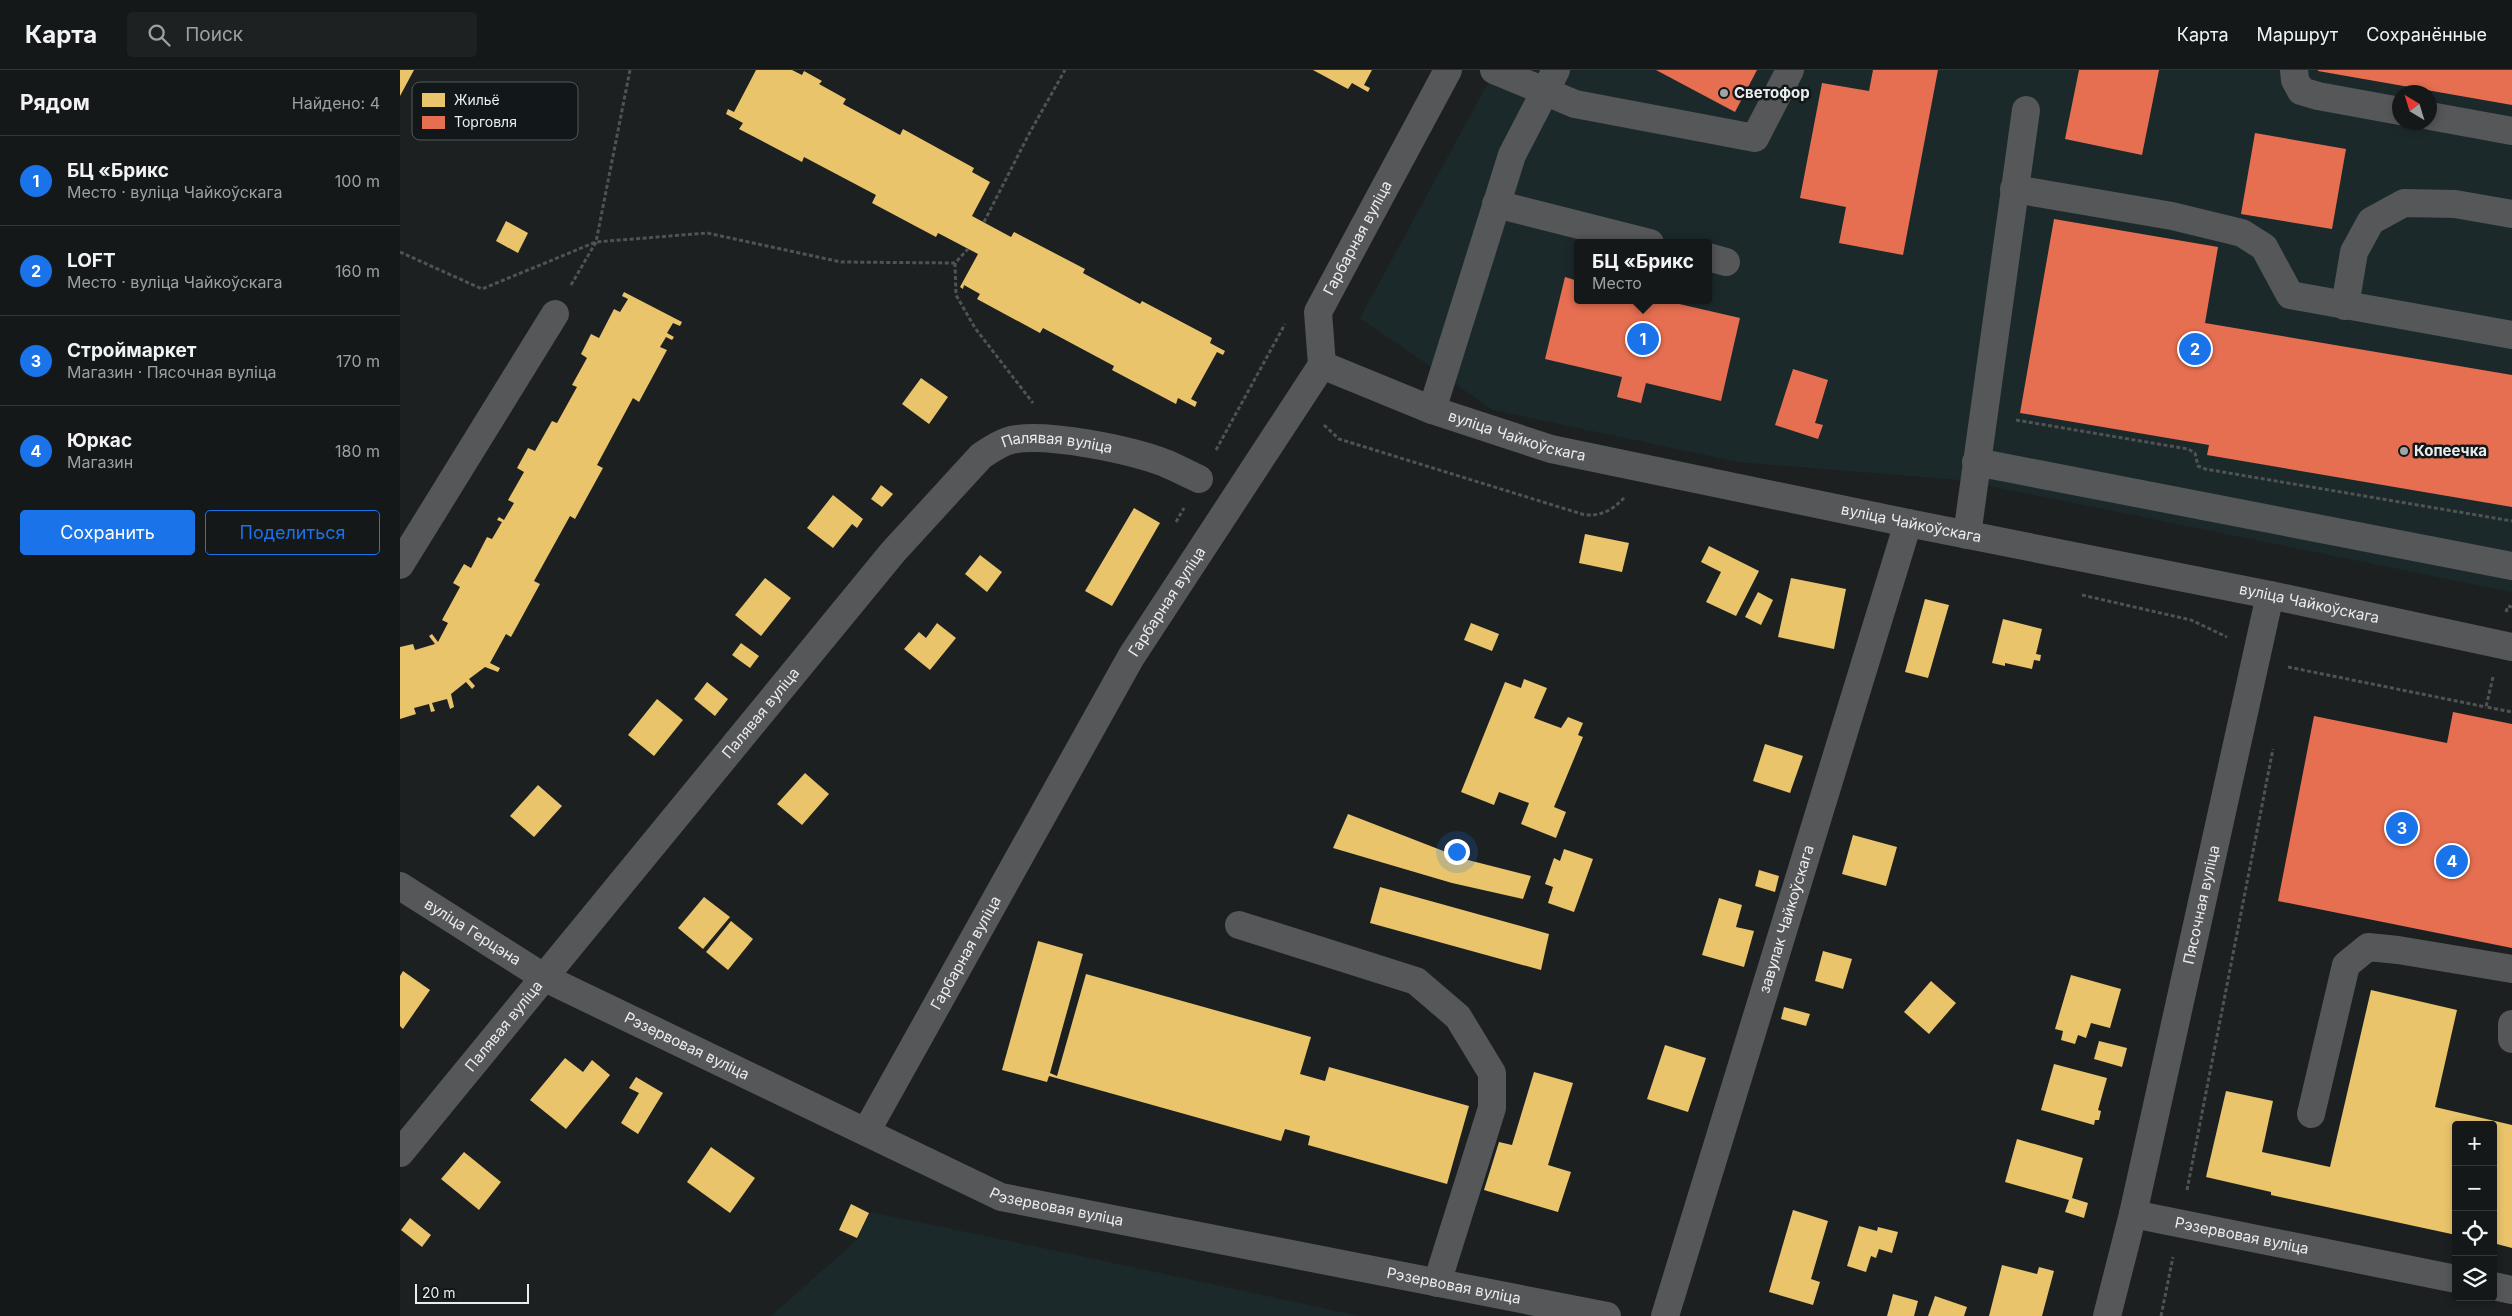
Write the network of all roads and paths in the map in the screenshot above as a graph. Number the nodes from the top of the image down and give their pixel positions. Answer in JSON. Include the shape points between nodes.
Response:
{"nodes":[{"id":1,"x":630,"y":70,"type":"edge"},
{"id":2,"x":1065,"y":70,"type":"edge"},
{"id":3,"x":1448,"y":70,"type":"edge"},
{"id":4,"x":1494,"y":70,"type":"edge"},
{"id":5,"x":1790,"y":70,"type":"edge"},
{"id":6,"x":2294,"y":70,"type":"edge"},
{"id":7,"x":1550,"y":81,"type":"edge"},
{"id":8,"x":2026,"y":110,"type":"dead end"},
{"id":9,"x":2392,"y":110,"type":"edge"},
{"id":10,"x":2437,"y":117,"type":"edge"},
{"id":11,"x":2512,"y":131,"type":"edge"},
{"id":12,"x":2014,"y":189,"type":"junction"},
{"id":13,"x":1496,"y":204,"type":"junction"},
{"id":14,"x":2512,"y":214,"type":"edge"},
{"id":15,"x":984,"y":222,"type":"dead end"},
{"id":16,"x":1634,"y":239,"type":"edge"},
{"id":17,"x":596,"y":242,"type":"junction"},
{"id":18,"x":968,"y":249,"type":"dead end"},
{"id":19,"x":400,"y":252,"type":"edge"},
{"id":20,"x":955,"y":263,"type":"junction"},
{"id":21,"x":2345,"y":306,"type":"junction"},
{"id":22,"x":555,"y":314,"type":"joint"},
{"id":23,"x":2512,"y":335,"type":"edge"},
{"id":24,"x":1322,"y":365,"type":"junction"},
{"id":25,"x":1432,"y":410,"type":"junction"},
{"id":26,"x":1982,"y":414,"type":"junction"},
{"id":27,"x":1061,"y":439,"type":"junction"},
{"id":28,"x":1976,"y":462,"type":"junction"},
{"id":29,"x":1199,"y":479,"type":"dead end"},
{"id":30,"x":2512,"y":521,"type":"edge"},
{"id":31,"x":1908,"y":523,"type":"junction"},
{"id":32,"x":1967,"y":535,"type":"junction"},
{"id":33,"x":400,"y":566,"type":"edge"},
{"id":34,"x":2512,"y":566,"type":"edge"},
{"id":35,"x":2270,"y":595,"type":"junction"},
{"id":36,"x":2512,"y":647,"type":"edge"},
{"id":37,"x":2274,"y":746,"type":"dead end"},
{"id":38,"x":400,"y":886,"type":"edge"},
{"id":39,"x":1239,"y":925,"type":"dead end"},
{"id":40,"x":2512,"y":969,"type":"edge"},
{"id":41,"x":545,"y":978,"type":"junction"},
{"id":42,"x":2512,"y":1024,"type":"edge"},
{"id":43,"x":2512,"y":1039,"type":"edge"},
{"id":44,"x":2310,"y":1114,"type":"dead end"},
{"id":45,"x":866,"y":1132,"type":"junction"},
{"id":46,"x":400,"y":1153,"type":"edge"},
{"id":47,"x":2133,"y":1214,"type":"junction"},
{"id":48,"x":2180,"y":1223,"type":"junction"},
{"id":49,"x":2452,"y":1278,"type":"edge"},
{"id":50,"x":1437,"y":1283,"type":"junction"},
{"id":51,"x":2497,"y":1287,"type":"edge"},
{"id":52,"x":2512,"y":1290,"type":"edge"},
{"id":53,"x":1607,"y":1316,"type":"edge"},
{"id":54,"x":1665,"y":1316,"type":"edge"},
{"id":55,"x":2107,"y":1316,"type":"edge"},
{"id":56,"x":2161,"y":1316,"type":"edge"}],
"edges":[{"from":1,"to":17,"type":"path"},
{"from":2,"to":15,"type":"path"},
{"from":3,"to":24,"type":"street","name":"Гарбарная вуліца","via":[[1318,312]]},
{"from":4,"to":7,"type":"street"},
{"from":5,"to":7,"type":"street","via":[[1756,138],[1575,104]]},
{"from":6,"to":9,"type":"street","via":[[2294,80],[2301,91]]},
{"from":7,"to":13,"type":"street","via":[[1512,155]]},
{"from":8,"to":12,"type":"street"},
{"from":10,"to":11,"type":"street"},
{"from":12,"to":21,"type":"street","via":[[2172,216],[2242,233],[2264,247],[2290,295]]},
{"from":12,"to":26,"type":"street"},
{"from":13,"to":16,"type":"street"},
{"from":13,"to":25,"type":"street"},
{"from":14,"to":21,"type":"street","via":[[2454,204],[2404,204],[2371,221],[2354,252]]},
{"from":17,"to":19,"type":"path","via":[[482,289]]},
{"from":17,"to":20,"type":"path","via":[[707,233],[841,262]]},
{"from":17,"to":22,"type":"path"},
{"from":18,"to":20,"type":"path"},
{"from":20,"to":27,"type":"path","via":[[956,295],[975,328]]},
{"from":21,"to":23,"type":"street"},
{"from":22,"to":33,"type":"street"},
{"from":24,"to":25,"type":"street","name":"вуліца Чайкоўскага"},
{"from":24,"to":45,"type":"street","name":"Гарбарная вуліца","via":[[1131,657]]},
{"from":25,"to":31,"type":"street","name":"вуліца Чайкоўскага","via":[[1551,449]]},
{"from":26,"to":28,"type":"street"},
{"from":26,"to":30,"type":"path","via":[[2188,449],[2194,453],[2198,466],[2205,469]]},
{"from":27,"to":29,"type":"street","name":"Палявая вуліца","via":[[1163,462]]},
{"from":27,"to":41,"type":"street","name":"Палявая вуліца","via":[[1030,437],[1012,440],[981,456],[893,552]]},
{"from":28,"to":32,"type":"street"},
{"from":28,"to":34,"type":"street"},
{"from":31,"to":32,"type":"street","name":"вуліца Чайкоўскага"},
{"from":31,"to":54,"type":"street","name":"завулак Чайкоўскага"},
{"from":32,"to":35,"type":"street","name":"вуліца Чайкоўскага"},
{"from":35,"to":36,"type":"street","name":"вуліца Чайкоўскага"},
{"from":35,"to":47,"type":"street","name":"Пясочная вуліца"},
{"from":37,"to":48,"type":"path"},
{"from":38,"to":41,"type":"street","name":"вуліца Герцэна"},
{"from":39,"to":50,"type":"street","via":[[1416,981],[1458,1017],[1492,1072],[1492,1108]]},
{"from":40,"to":44,"type":"street","via":[[2368,947],[2346,965]]},
{"from":41,"to":45,"type":"street","name":"Рэзервовая вуліца"},
{"from":41,"to":46,"type":"street","name":"Палявая вуліца"},
{"from":42,"to":43,"type":"street"},
{"from":45,"to":50,"type":"street","name":"Рэзервовая вуліца","via":[[1001,1197]]},
{"from":47,"to":48,"type":"street","name":"Рэзервовая вуліца"},
{"from":47,"to":55,"type":"street"},
{"from":48,"to":49,"type":"street","name":"Рэзервовая вуліца"},
{"from":48,"to":56,"type":"path"},
{"from":50,"to":53,"type":"street","name":"Рэзервовая вуліца"},
{"from":51,"to":52,"type":"street"}]}
